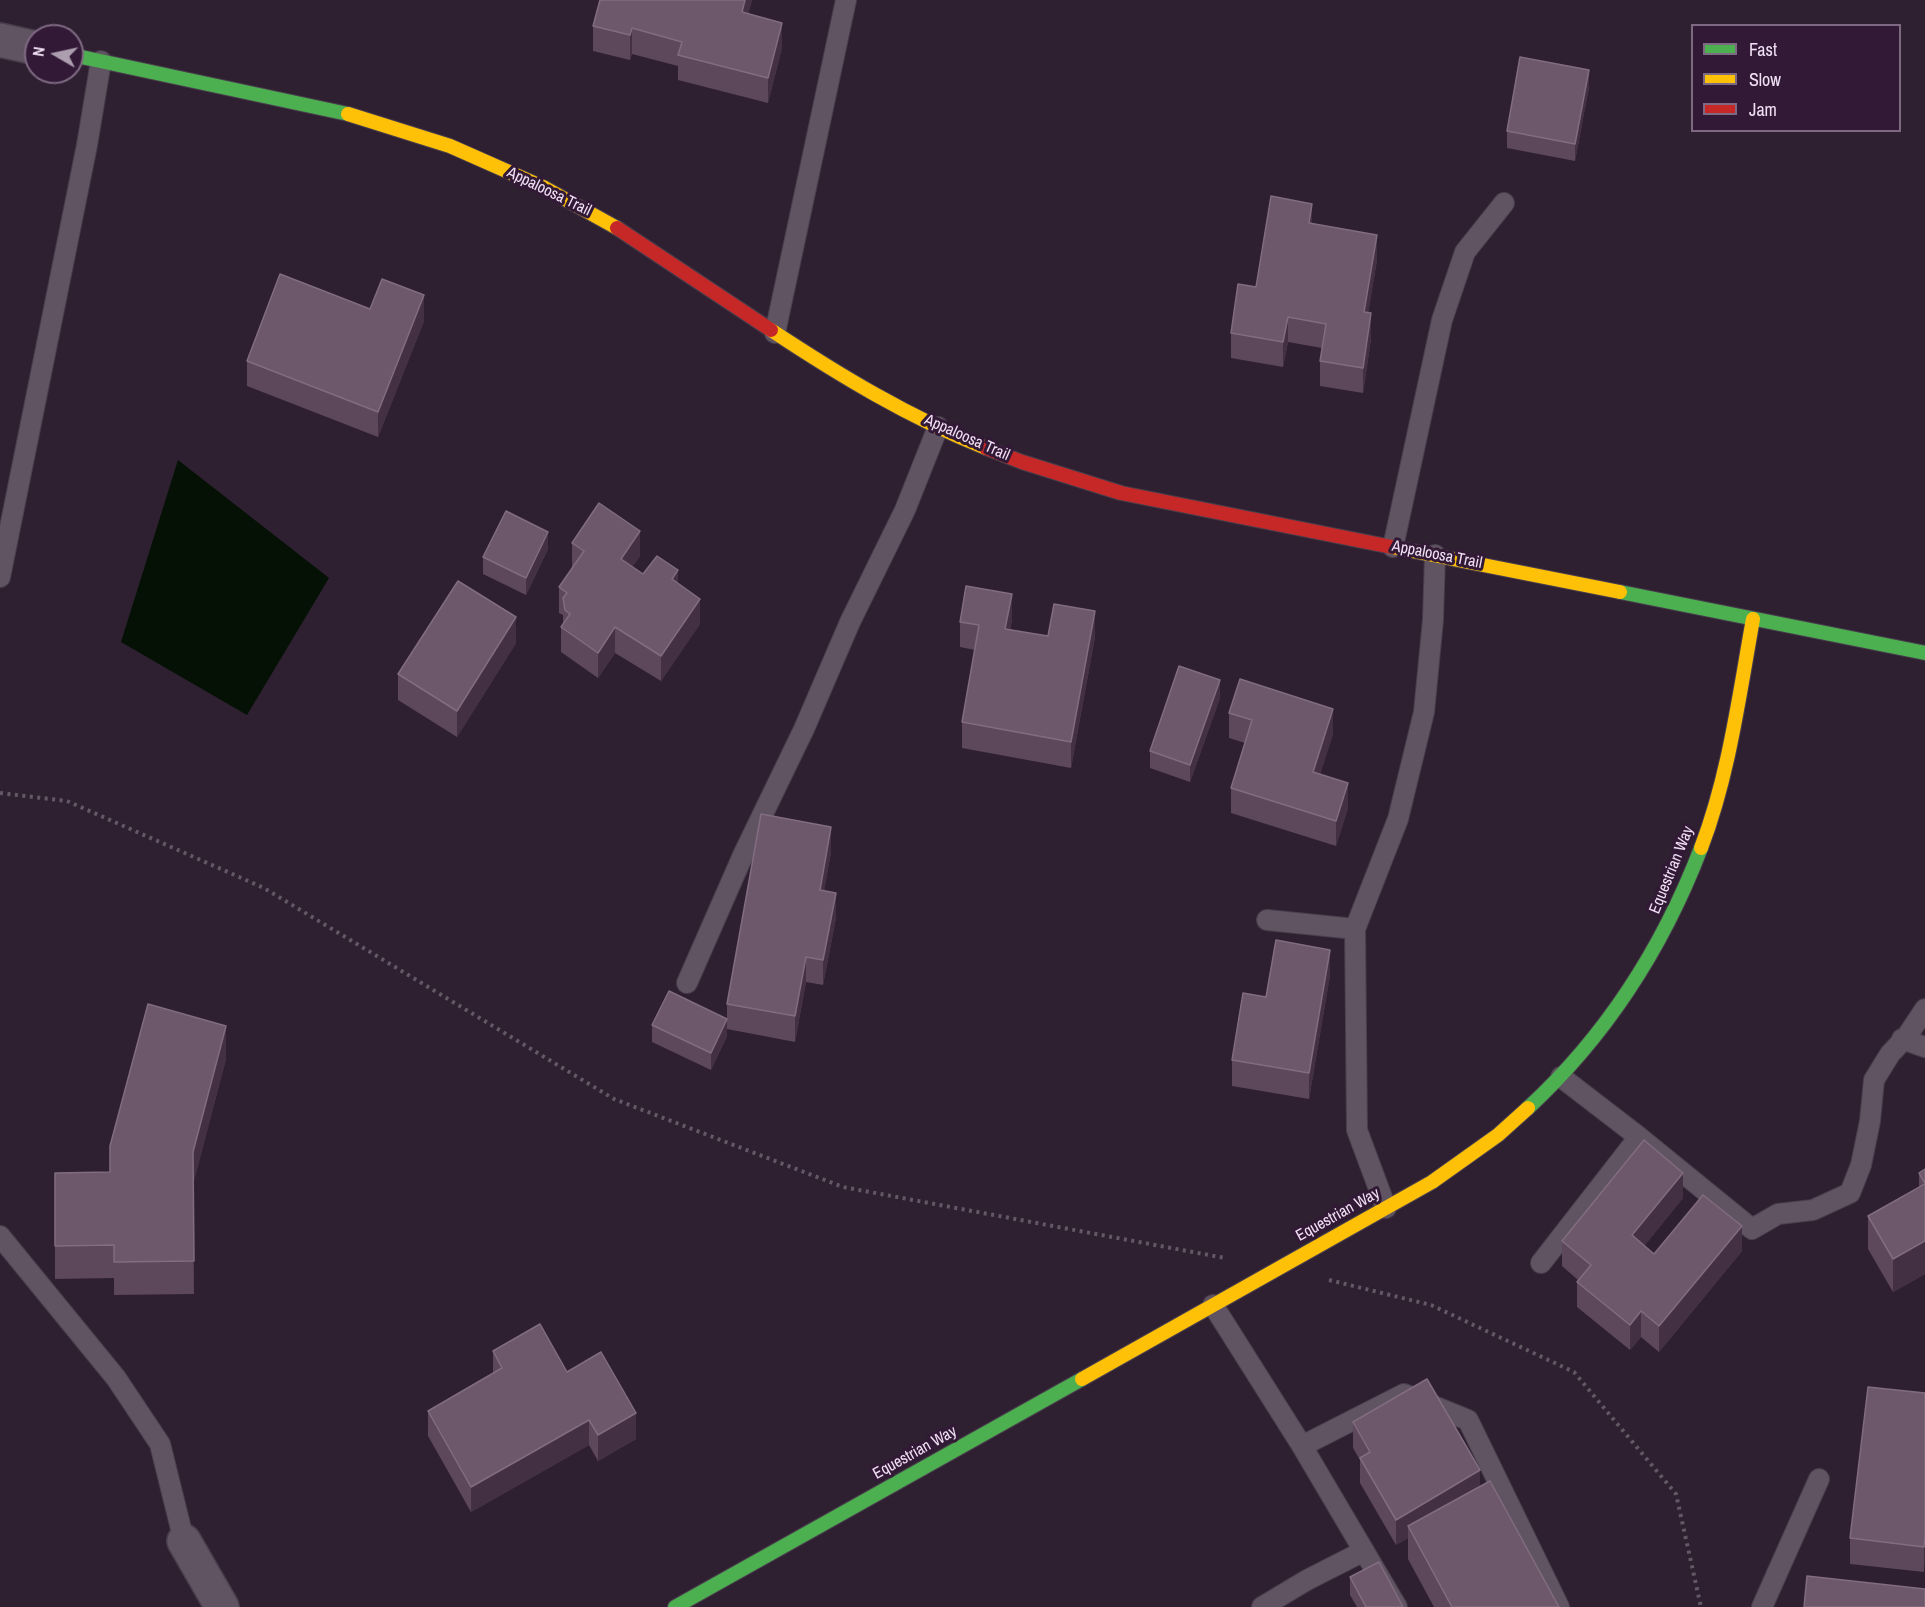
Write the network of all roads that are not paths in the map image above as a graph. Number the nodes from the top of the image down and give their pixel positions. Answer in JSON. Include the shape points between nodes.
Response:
{"nodes":[{"id":1,"x":846,"y":0,"type":"edge"},
{"id":2,"x":0,"y":40,"type":"edge"},
{"id":3,"x":24,"y":45,"type":"edge"},
{"id":4,"x":84,"y":57,"type":"edge"},
{"id":5,"x":101,"y":61,"type":"junction"},
{"id":6,"x":1504,"y":203,"type":"dead end"},
{"id":7,"x":775,"y":333,"type":"junction"},
{"id":8,"x":939,"y":427,"type":"junction"},
{"id":9,"x":1393,"y":547,"type":"junction"},
{"id":10,"x":1435,"y":555,"type":"junction"},
{"id":11,"x":0,"y":577,"type":"edge"},
{"id":12,"x":1754,"y":619,"type":"junction"},
{"id":13,"x":1925,"y":653,"type":"edge"},
{"id":14,"x":1267,"y":920,"type":"dead end"},
{"id":15,"x":1355,"y":929,"type":"junction"},
{"id":16,"x":687,"y":983,"type":"dead end"},
{"id":17,"x":1925,"y":1009,"type":"edge"},
{"id":18,"x":1902,"y":1039,"type":"junction"},
{"id":19,"x":1925,"y":1047,"type":"edge"},
{"id":20,"x":1561,"y":1077,"type":"junction"},
{"id":21,"x":1639,"y":1137,"type":"junction"},
{"id":22,"x":1386,"y":1208,"type":"junction"},
{"id":23,"x":0,"y":1236,"type":"edge"},
{"id":24,"x":1541,"y":1263,"type":"dead end"},
{"id":25,"x":1213,"y":1305,"type":"junction"},
{"id":26,"x":1302,"y":1446,"type":"junction"},
{"id":27,"x":1819,"y":1479,"type":"dead end"},
{"id":28,"x":184,"y":1540,"type":"joint"},
{"id":29,"x":1364,"y":1551,"type":"junction"},
{"id":30,"x":222,"y":1607,"type":"edge"},
{"id":31,"x":675,"y":1607,"type":"edge"},
{"id":32,"x":1262,"y":1607,"type":"edge"},
{"id":33,"x":1397,"y":1607,"type":"edge"},
{"id":34,"x":1559,"y":1607,"type":"edge"},
{"id":35,"x":1762,"y":1607,"type":"edge"}],
"edges":[{"from":1,"to":7,"type":"lane"},
{"from":2,"to":3,"type":"street"},
{"from":4,"to":5,"type":"street","name":"Appaloosa Trail"},
{"from":5,"to":7,"type":"street","name":"Appaloosa Trail","via":[[351,115],[450,146],[545,188],[606,221]]},
{"from":5,"to":11,"type":"lane"},
{"from":6,"to":9,"type":"lane","via":[[1465,252],[1442,320]]},
{"from":7,"to":8,"type":"street","name":"Appaloosa Trail","via":[[866,390]]},
{"from":8,"to":9,"type":"street","name":"Appaloosa Trail","via":[[1022,462],[1121,493]]},
{"from":8,"to":16,"type":"lane","via":[[905,510],[850,622]]},
{"from":9,"to":10,"type":"street","name":"Appaloosa Trail"},
{"from":10,"to":12,"type":"street","name":"Appaloosa Trail"},
{"from":10,"to":15,"type":"lane","via":[[1424,712],[1398,819]]},
{"from":12,"to":13,"type":"street","name":"Appaloosa Trail"},
{"from":12,"to":20,"type":"street","name":"Equestrian Way","via":[[1719,788],[1704,841],[1672,918],[1645,967],[1597,1035]]},
{"from":14,"to":15,"type":"lane"},
{"from":15,"to":22,"type":"lane","via":[[1357,1130]]},
{"from":17,"to":18,"type":"lane"},
{"from":18,"to":19,"type":"lane"},
{"from":18,"to":21,"type":"lane","via":[[1874,1080],[1863,1154],[1850,1193],[1813,1210],[1778,1214],[1752,1229]]},
{"from":20,"to":21,"type":"lane"},
{"from":20,"to":22,"type":"street","name":"Equestrian Way","via":[[1500,1134],[1432,1182]]},
{"from":21,"to":24,"type":"lane"},
{"from":22,"to":25,"type":"street","name":"Equestrian Way"},
{"from":23,"to":28,"type":"lane","via":[[116,1378],[160,1444]]},
{"from":25,"to":26,"type":"lane"},
{"from":25,"to":31,"type":"street","name":"Equestrian Way"},
{"from":26,"to":29,"type":"lane"},
{"from":26,"to":34,"type":"lane","via":[[1404,1394],[1468,1420]]},
{"from":27,"to":35,"type":"lane"},
{"from":28,"to":30,"type":"street"},
{"from":29,"to":32,"type":"lane"},
{"from":29,"to":33,"type":"lane"}]}
